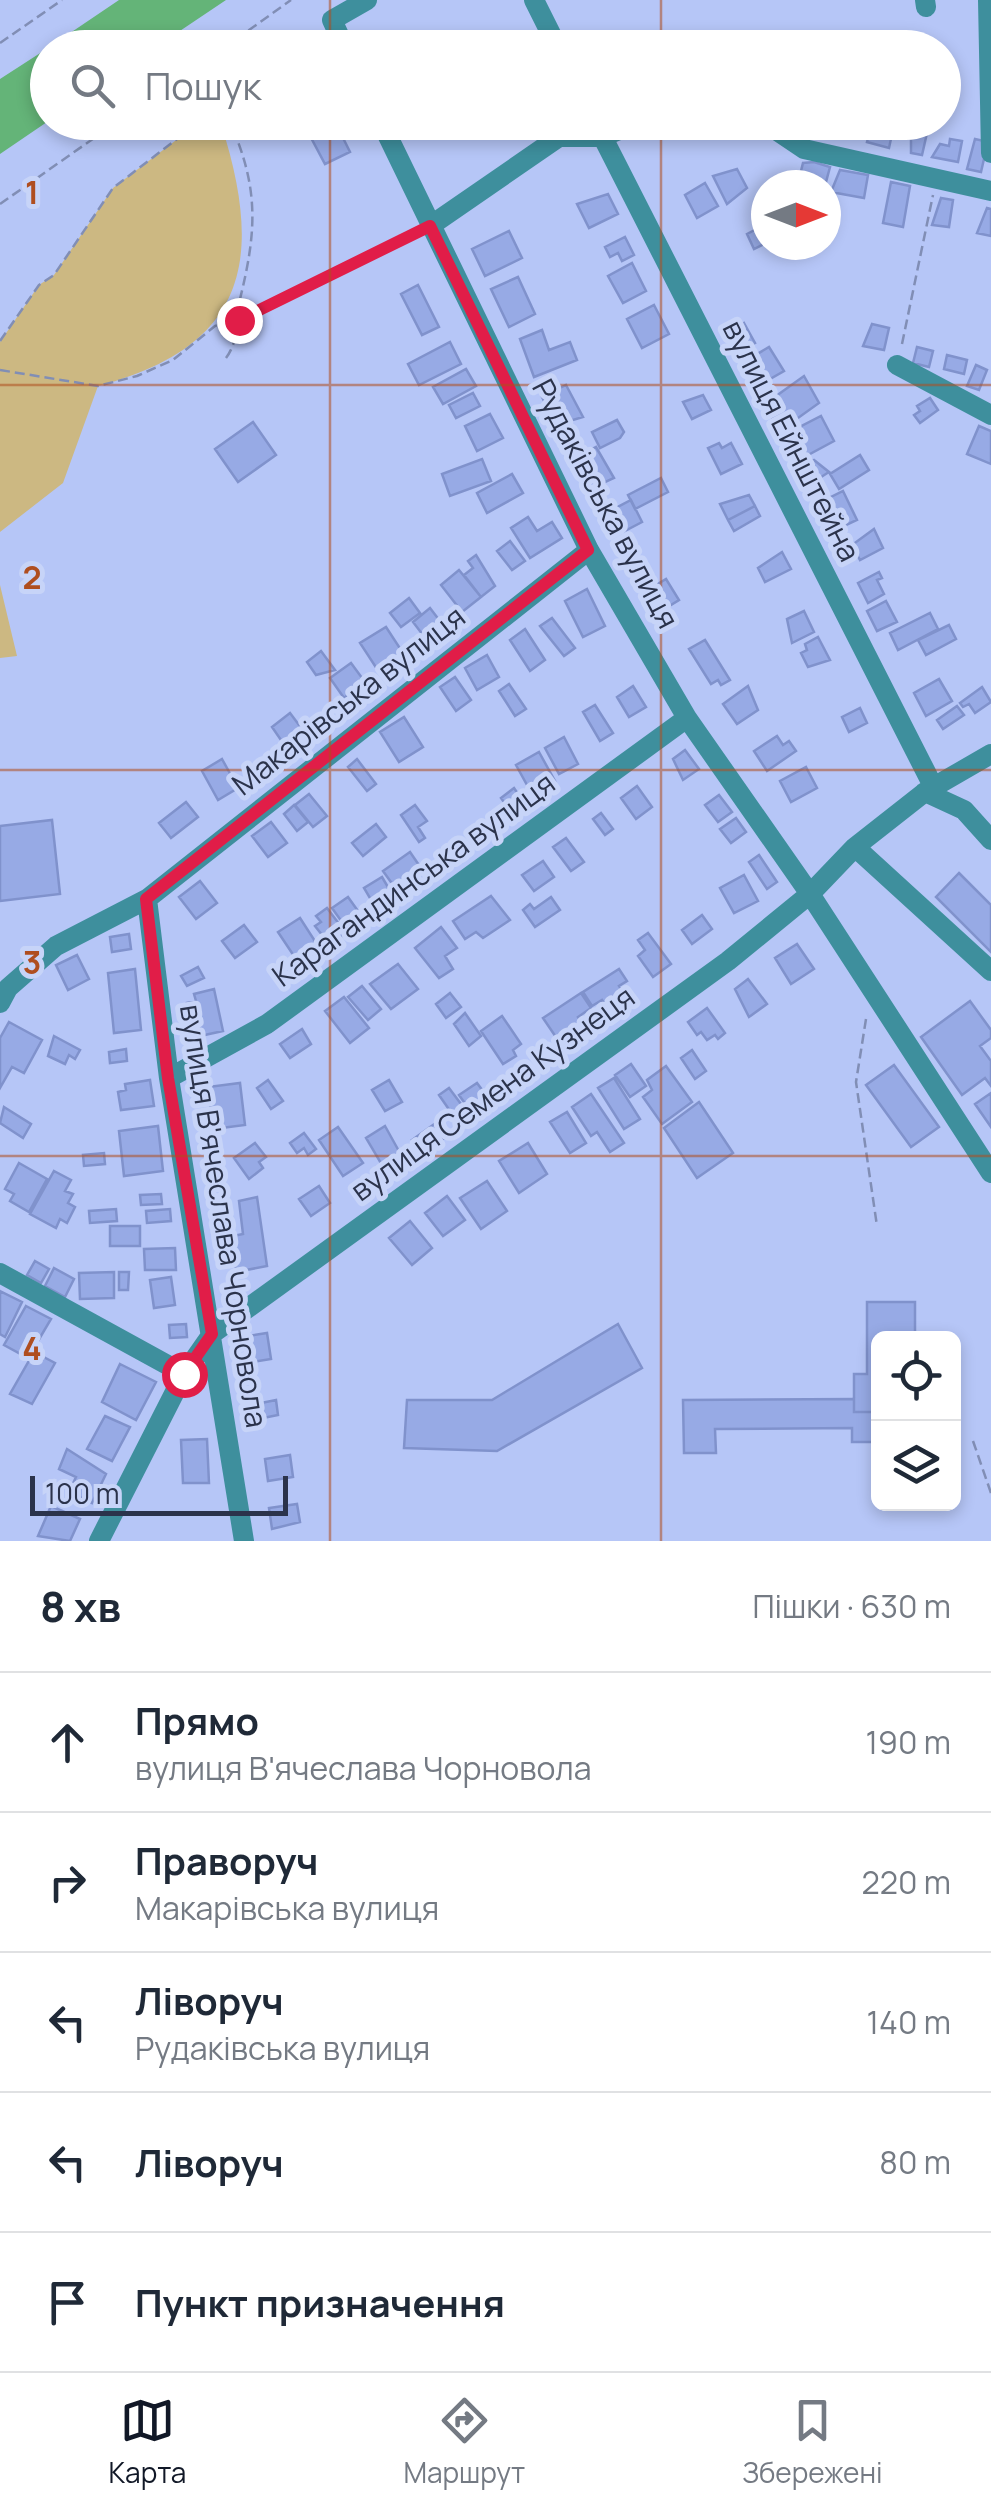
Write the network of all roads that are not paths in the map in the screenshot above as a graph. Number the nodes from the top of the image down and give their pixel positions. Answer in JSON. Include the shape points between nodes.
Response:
{"nodes":[{"id":1,"x":367,"y":0,"type":"edge"},
{"id":2,"x":534,"y":0,"type":"edge"},
{"id":3,"x":988,"y":0,"type":"edge"},
{"id":4,"x":337,"y":30,"type":"edge"},
{"id":5,"x":549,"y":30,"type":"edge"},
{"id":6,"x":389,"y":140,"type":"edge"},
{"id":7,"x":555,"y":140,"type":"edge"},
{"id":8,"x":604,"y":140,"type":"edge"},
{"id":9,"x":790,"y":140,"type":"edge"},
{"id":10,"x":991,"y":153,"type":"edge"},
{"id":11,"x":991,"y":191,"type":"edge"},
{"id":12,"x":430,"y":226,"type":"junction"},
{"id":13,"x":897,"y":365,"type":"road end"},
{"id":14,"x":991,"y":415,"type":"edge"},
{"id":15,"x":588,"y":550,"type":"junction"},
{"id":16,"x":687,"y":718,"type":"junction"},
{"id":17,"x":991,"y":754,"type":"edge"},
{"id":18,"x":929,"y":789,"type":"junction"},
{"id":19,"x":991,"y":840,"type":"edge"},
{"id":20,"x":855,"y":847,"type":"junction"},
{"id":21,"x":810,"y":894,"type":"junction"},
{"id":22,"x":146,"y":899,"type":"junction"},
{"id":23,"x":991,"y":971,"type":"edge"},
{"id":24,"x":0,"y":1004,"type":"edge"},
{"id":25,"x":168,"y":1078,"type":"junction"},
{"id":26,"x":991,"y":1173,"type":"edge"},
{"id":27,"x":0,"y":1273,"type":"edge"},
{"id":28,"x":212,"y":1334,"type":"junction"},
{"id":29,"x":184,"y":1374,"type":"junction"},
{"id":30,"x":99,"y":1541,"type":"edge"},
{"id":31,"x":244,"y":1541,"type":"edge"}],
"edges":[{"from":1,"to":4,"type":"street","via":[[332,20]]},
{"from":2,"to":5,"type":"street"},
{"from":3,"to":10,"type":"street"},
{"from":6,"to":12,"type":"street","name":"Рудаківська вулиця"},
{"from":7,"to":12,"type":"street"},
{"from":8,"to":18,"type":"street","name":"вулиця Ейнштейна"},
{"from":9,"to":11,"type":"street","via":[[804,150]]},
{"from":12,"to":15,"type":"street","name":"Рудаківська вулиця"},
{"from":13,"to":14,"type":"street"},
{"from":15,"to":16,"type":"street","name":"Рудаківська вулиця"},
{"from":15,"to":22,"type":"street","name":"Макарівська вулиця"},
{"from":16,"to":21,"type":"street","name":"Рудаківська вулиця"},
{"from":16,"to":25,"type":"street","name":"Карагандинська вулиця","via":[[267,1024]]},
{"from":17,"to":18,"type":"street","name":"вулиця Семена Кузнеця"},
{"from":18,"to":19,"type":"street","via":[[964,810]]},
{"from":18,"to":20,"type":"street","name":"вулиця Семена Кузнеця"},
{"from":20,"to":21,"type":"street","name":"вулиця Семена Кузнеця"},
{"from":20,"to":23,"type":"street"},
{"from":21,"to":26,"type":"street","name":"Рудаківська вулиця"},
{"from":21,"to":28,"type":"street","name":"вулиця Семена Кузнеця","via":[[728,961]]},
{"from":22,"to":24,"type":"street","name":"Макарівська вулиця","via":[[56,946],[8,988]]},
{"from":22,"to":25,"type":"street","name":"вулиця В'ячеслава Чорновола"},
{"from":25,"to":28,"type":"street","name":"вулиця В'ячеслава Чорновола"},
{"from":27,"to":29,"type":"street"},
{"from":28,"to":29,"type":"street","name":"вулиця Семена Кузнеця"},
{"from":28,"to":31,"type":"street","name":"вулиця В'ячеслава Чорновола"},
{"from":29,"to":30,"type":"street","name":"вулиця Семена Кузнеця"}]}
